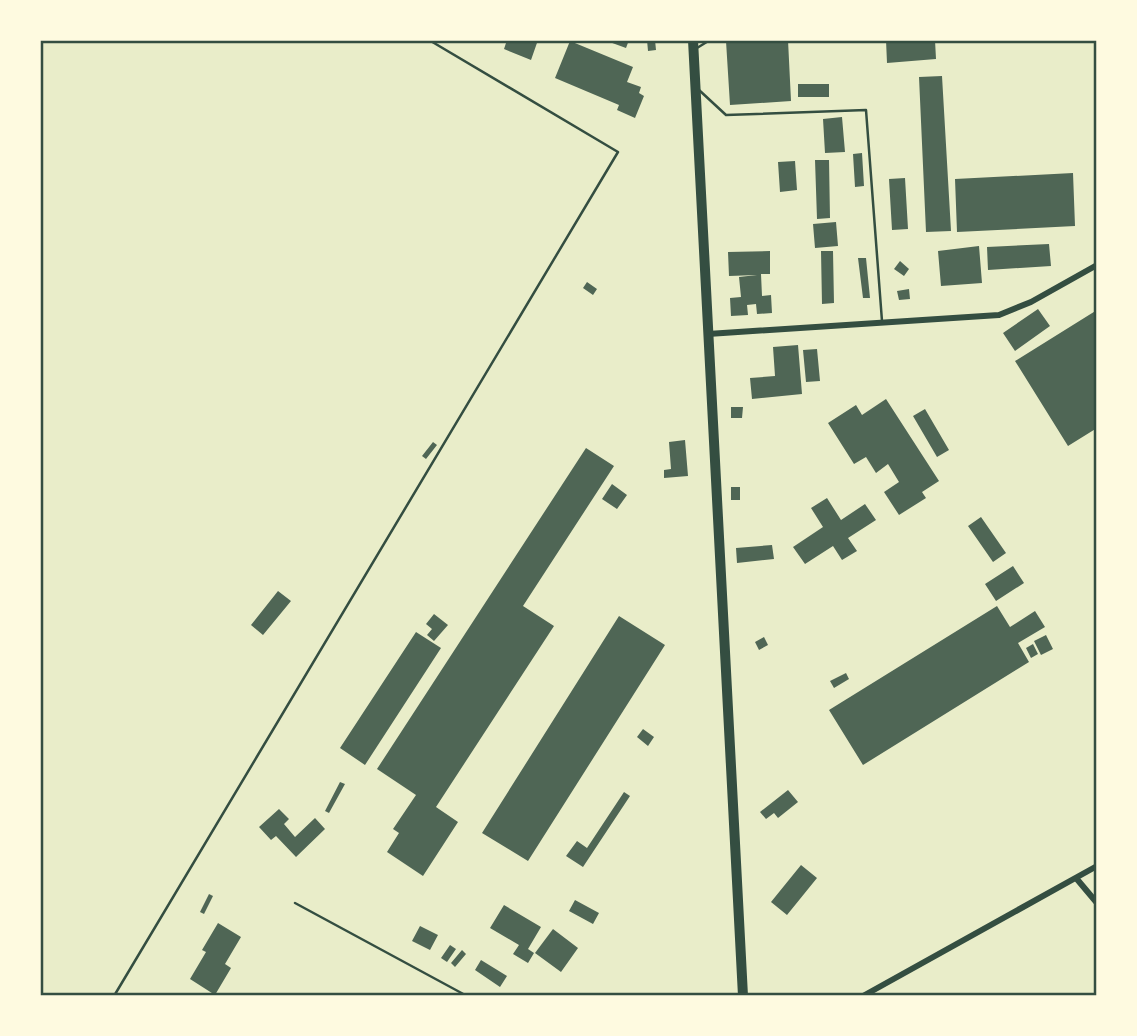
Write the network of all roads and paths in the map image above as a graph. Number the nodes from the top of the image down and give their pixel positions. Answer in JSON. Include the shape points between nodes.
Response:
{"nodes":[{"id":1,"x":429,"y":40,"type":"edge"},
{"id":2,"x":710,"y":40,"type":"edge"},
{"id":3,"x":694,"y":45,"type":"edge"},
{"id":4,"x":696,"y":88,"type":"junction"},
{"id":5,"x":1097,"y":265,"type":"edge"},
{"id":6,"x":882,"y":323,"type":"junction"},
{"id":7,"x":708,"y":334,"type":"junction"},
{"id":8,"x":1097,"y":866,"type":"edge"},
{"id":9,"x":1076,"y":878,"type":"junction"},
{"id":10,"x":295,"y":902,"type":"dead end"},
{"id":11,"x":1097,"y":902,"type":"edge"},
{"id":12,"x":114,"y":996,"type":"edge"},
{"id":13,"x":467,"y":996,"type":"edge"},
{"id":14,"x":743,"y":996,"type":"edge"},
{"id":15,"x":863,"y":996,"type":"edge"}],
"edges":[{"from":1,"to":12,"type":"lane","via":[[618,152]]},
{"from":2,"to":3,"type":"lane"},
{"from":3,"to":4,"type":"main road"},
{"from":4,"to":6,"type":"lane","via":[[726,115],[866,110]]},
{"from":4,"to":7,"type":"main road"},
{"from":5,"to":6,"type":"street","via":[[999,315]]},
{"from":6,"to":7,"type":"street"},
{"from":7,"to":14,"type":"main road"},
{"from":8,"to":9,"type":"street"},
{"from":9,"to":11,"type":"street"},
{"from":9,"to":15,"type":"street"},
{"from":10,"to":13,"type":"lane"}]}
